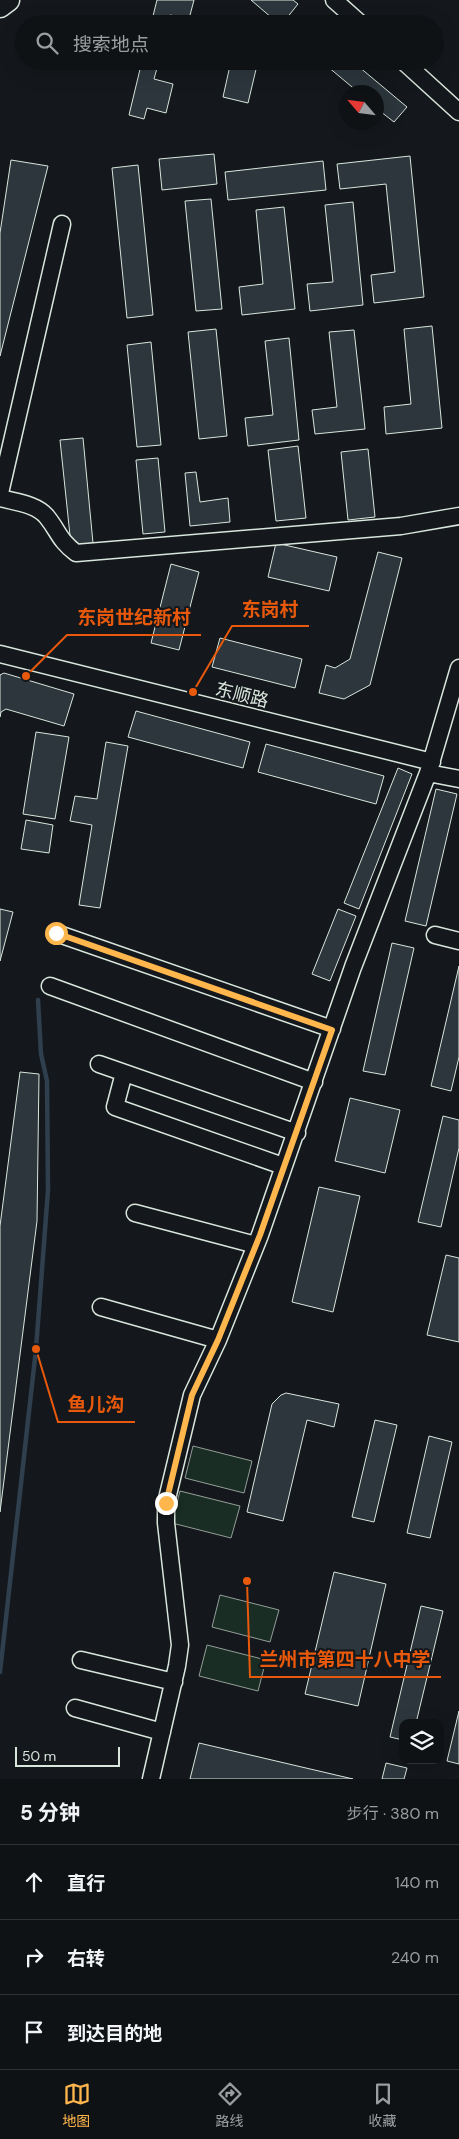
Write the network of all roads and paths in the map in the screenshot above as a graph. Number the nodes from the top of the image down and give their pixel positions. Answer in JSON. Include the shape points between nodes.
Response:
{"nodes":[{"id":1,"x":8,"y":0,"type":"edge"},
{"id":2,"x":334,"y":0,"type":"edge"},
{"id":3,"x":0,"y":6,"type":"edge"},
{"id":4,"x":351,"y":15,"type":"edge"},
{"id":5,"x":413,"y":70,"type":"edge"},
{"id":6,"x":459,"y":112,"type":"edge"},
{"id":7,"x":62,"y":224,"type":"dead end"},
{"id":8,"x":0,"y":493,"type":"edge"},
{"id":9,"x":0,"y":498,"type":"edge"},
{"id":10,"x":459,"y":516,"type":"edge"},
{"id":11,"x":0,"y":654,"type":"edge"},
{"id":12,"x":459,"y":668,"type":"edge"},
{"id":13,"x":430,"y":768,"type":"junction"},
{"id":14,"x":459,"y":779,"type":"edge"},
{"id":15,"x":56,"y":933,"type":"dead end"},
{"id":16,"x":435,"y":935,"type":"dead end"},
{"id":17,"x":459,"y":941,"type":"edge"},
{"id":18,"x":50,"y":986,"type":"dead end"},
{"id":19,"x":332,"y":1030,"type":"junction"},
{"id":20,"x":99,"y":1064,"type":"dead end"},
{"id":21,"x":124,"y":1073,"type":"junction"},
{"id":22,"x":314,"y":1082,"type":"junction"},
{"id":23,"x":297,"y":1133,"type":"junction"},
{"id":24,"x":283,"y":1166,"type":"junction"},
{"id":25,"x":134,"y":1213,"type":"dead end"},
{"id":26,"x":256,"y":1245,"type":"junction"},
{"id":27,"x":101,"y":1307,"type":"dead end"},
{"id":28,"x":218,"y":1340,"type":"junction"},
{"id":29,"x":81,"y":1660,"type":"dead end"},
{"id":30,"x":174,"y":1682,"type":"junction"},
{"id":31,"x":75,"y":1708,"type":"dead end"},
{"id":32,"x":162,"y":1732,"type":"junction"},
{"id":33,"x":151,"y":1779,"type":"edge"}],
"edges":[{"from":1,"to":3,"type":"highway"},
{"from":2,"to":4,"type":"street"},
{"from":5,"to":6,"type":"street"},
{"from":7,"to":8,"type":"street"},
{"from":9,"to":10,"type":"street","via":[[36,508],[46,515],[62,543],[76,553],[401,526]]},
{"from":11,"to":13,"type":"street","name":"东顺路"},
{"from":12,"to":13,"type":"street"},
{"from":13,"to":14,"type":"street","name":"东顺路"},
{"from":13,"to":19,"type":"street"},
{"from":15,"to":19,"type":"street"},
{"from":16,"to":17,"type":"street"},
{"from":18,"to":22,"type":"street"},
{"from":19,"to":22,"type":"street"},
{"from":20,"to":21,"type":"street"},
{"from":21,"to":23,"type":"street"},
{"from":21,"to":24,"type":"street","via":[[114,1107]]},
{"from":22,"to":23,"type":"street"},
{"from":23,"to":24,"type":"street"},
{"from":24,"to":26,"type":"street"},
{"from":25,"to":26,"type":"street"},
{"from":26,"to":28,"type":"street"},
{"from":27,"to":28,"type":"street"},
{"from":28,"to":30,"type":"street","via":[[192,1395],[166,1503],[180,1645]]},
{"from":29,"to":30,"type":"street"},
{"from":30,"to":32,"type":"street"},
{"from":31,"to":32,"type":"street"},
{"from":32,"to":33,"type":"street"}]}
